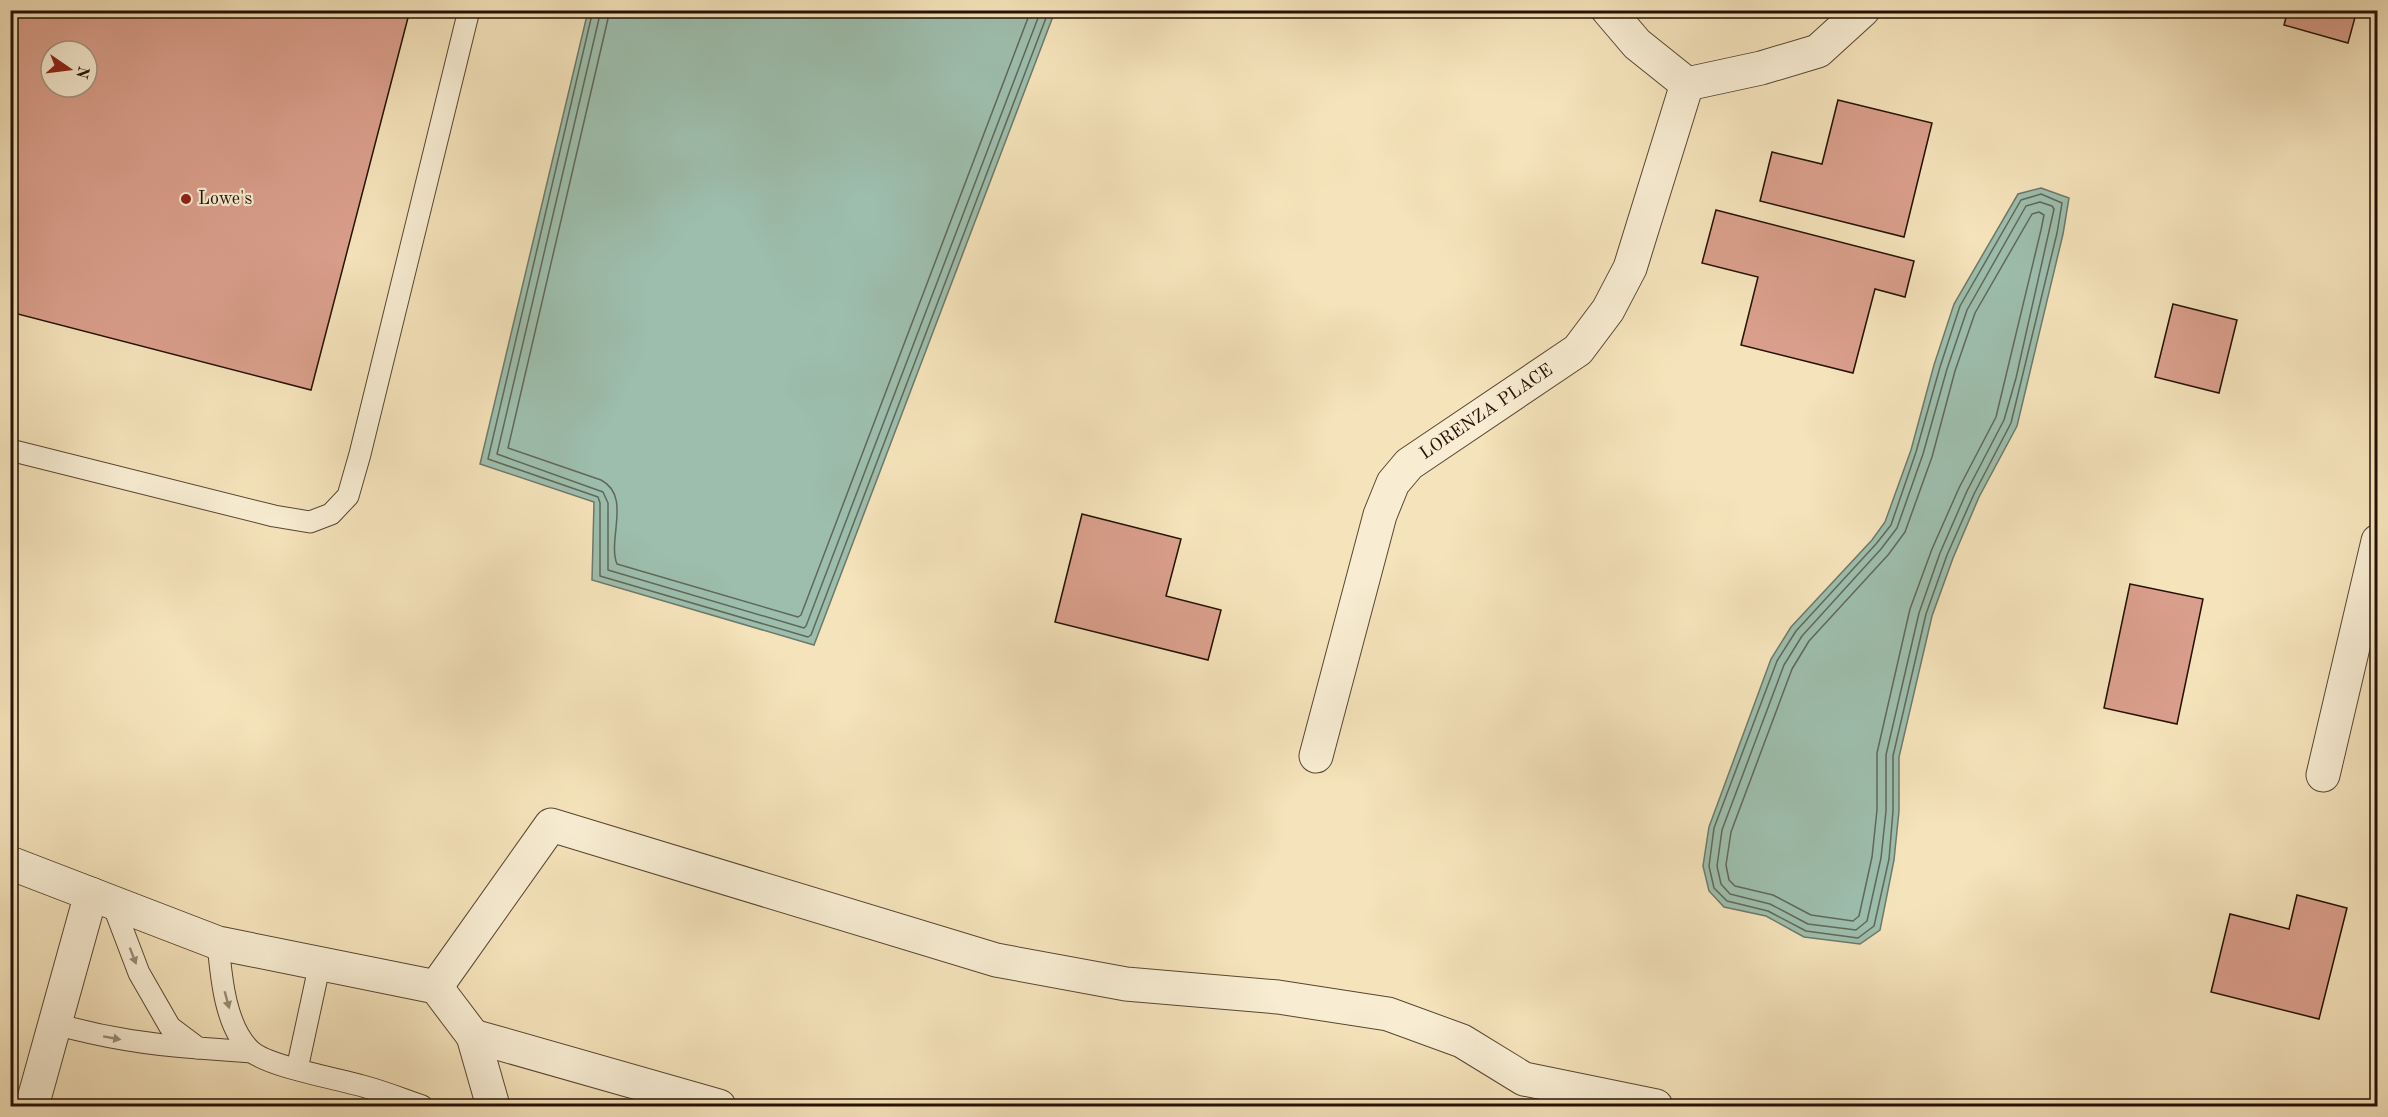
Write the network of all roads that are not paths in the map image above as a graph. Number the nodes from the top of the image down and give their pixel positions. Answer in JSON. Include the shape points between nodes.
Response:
{"nodes":[{"id":1,"x":469,"y":10,"type":"edge"},
{"id":2,"x":1608,"y":10,"type":"edge"},
{"id":3,"x":1863,"y":10,"type":"edge"},
{"id":4,"x":1687,"y":84,"type":"junction"},
{"id":5,"x":10,"y":450,"type":"edge"},
{"id":6,"x":2378,"y":541,"type":"edge"},
{"id":7,"x":1316,"y":756,"type":"dead end"},
{"id":8,"x":2323,"y":775,"type":"dead end"},
{"id":9,"x":10,"y":863,"type":"edge"},
{"id":10,"x":102,"y":898,"type":"junction"},
{"id":11,"x":218,"y":943,"type":"junction"},
{"id":12,"x":320,"y":963,"type":"junction"},
{"id":13,"x":436,"y":987,"type":"junction"},
{"id":14,"x":55,"y":1024,"type":"junction"},
{"id":15,"x":473,"y":1036,"type":"junction"},
{"id":16,"x":198,"y":1048,"type":"junction"},
{"id":17,"x":252,"y":1052,"type":"junction"},
{"id":18,"x":297,"y":1069,"type":"junction"},
{"id":19,"x":32,"y":1107,"type":"edge"},
{"id":20,"x":423,"y":1107,"type":"edge"},
{"id":21,"x":493,"y":1107,"type":"edge"},
{"id":22,"x":719,"y":1107,"type":"edge"},
{"id":23,"x":1656,"y":1107,"type":"edge"}],
"edges":[{"from":1,"to":5,"type":"lane","via":[[360,454],[348,496],[331,514],[310,522],[274,516]]},
{"from":2,"to":4,"type":"street","via":[[1636,44]]},
{"from":3,"to":4,"type":"street","via":[[1818,51]]},
{"from":4,"to":7,"type":"street","name":"LORENZA PLACE","via":[[1630,268],[1608,309],[1578,350],[1409,464],[1393,483],[1380,515]]},
{"from":6,"to":8,"type":"street"},
{"from":9,"to":10,"type":"street"},
{"from":10,"to":11,"type":"street"},
{"from":10,"to":14,"type":"street"},
{"from":10,"to":16,"type":"lane","one_way":true,"via":[[170,1027]]},
{"from":11,"to":12,"type":"street"},
{"from":11,"to":17,"type":"lane","one_way":true,"via":[[227,1003],[237,1033]]},
{"from":12,"to":13,"type":"street"},
{"from":12,"to":18,"type":"lane"},
{"from":13,"to":15,"type":"street"},
{"from":13,"to":23,"type":"street","via":[[551,825],[996,960],[1126,984],[1278,996],[1388,1014],[1462,1041],[1524,1079]]},
{"from":14,"to":16,"type":"lane","one_way":true,"via":[[152,1045]]},
{"from":14,"to":19,"type":"street"},
{"from":15,"to":21,"type":"street"},
{"from":15,"to":22,"type":"street"},
{"from":16,"to":17,"type":"lane"},
{"from":17,"to":18,"type":"lane"},
{"from":18,"to":20,"type":"lane","via":[[368,1087]]}]}
